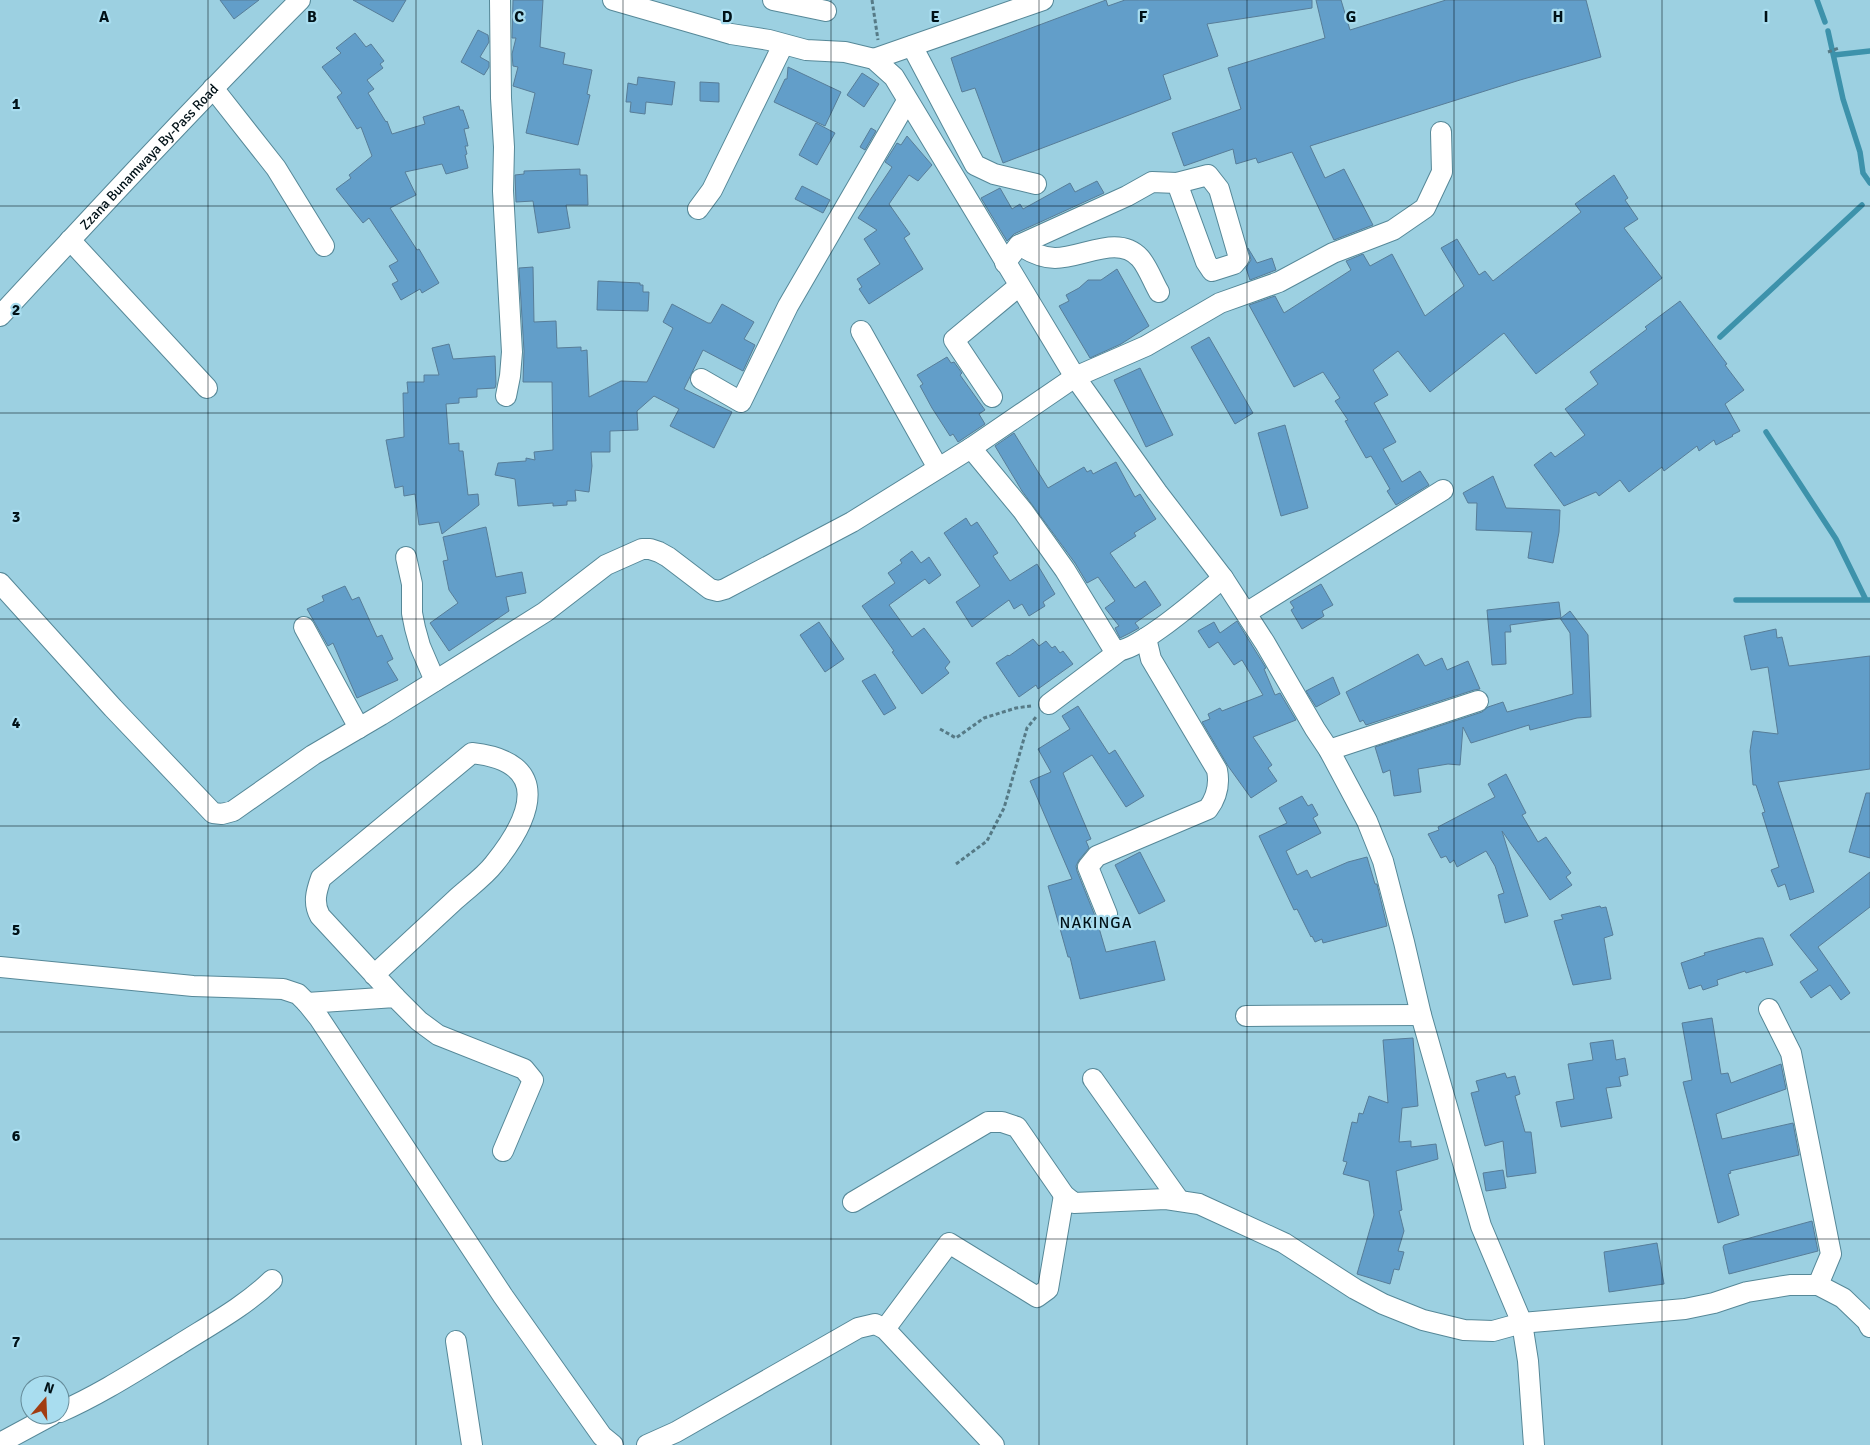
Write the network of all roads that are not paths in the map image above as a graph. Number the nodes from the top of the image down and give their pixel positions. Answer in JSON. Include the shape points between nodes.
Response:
{"nodes":[{"id":1,"x":300,"y":0,"type":"edge"},
{"id":2,"x":500,"y":0,"type":"edge"},
{"id":3,"x":613,"y":0,"type":"edge"},
{"id":4,"x":773,"y":0,"type":"edge"},
{"id":5,"x":1043,"y":0,"type":"edge"},
{"id":6,"x":652,"y":5,"type":"edge"},
{"id":7,"x":826,"y":11,"type":"dead end"},
{"id":8,"x":783,"y":45,"type":"junction"},
{"id":9,"x":912,"y":46,"type":"junction"},
{"id":10,"x":874,"y":59,"type":"junction"},
{"id":11,"x":213,"y":88,"type":"junction"},
{"id":12,"x":907,"y":101,"type":"junction"},
{"id":13,"x":1441,"y":132,"type":"dead end"},
{"id":14,"x":1177,"y":183,"type":"dead end"},
{"id":15,"x":1036,"y":184,"type":"dead end"},
{"id":16,"x":698,"y":209,"type":"dead end"},
{"id":17,"x":70,"y":240,"type":"junction"},
{"id":18,"x":1019,"y":245,"type":"junction"},
{"id":19,"x":324,"y":246,"type":"dead end"},
{"id":20,"x":1005,"y":264,"type":"junction"},
{"id":21,"x":1019,"y":286,"type":"junction"},
{"id":22,"x":1159,"y":292,"type":"dead end"},
{"id":23,"x":0,"y":316,"type":"edge"},
{"id":24,"x":861,"y":331,"type":"dead end"},
{"id":25,"x":1075,"y":377,"type":"junction"},
{"id":26,"x":701,"y":380,"type":"dead end"},
{"id":27,"x":207,"y":388,"type":"dead end"},
{"id":28,"x":506,"y":396,"type":"dead end"},
{"id":29,"x":992,"y":397,"type":"dead end"},
{"id":30,"x":971,"y":448,"type":"junction"},
{"id":31,"x":938,"y":468,"type":"junction"},
{"id":32,"x":1443,"y":490,"type":"dead end"},
{"id":33,"x":406,"y":557,"type":"dead end"},
{"id":34,"x":1223,"y":578,"type":"junction"},
{"id":35,"x":0,"y":583,"type":"edge"},
{"id":36,"x":1246,"y":613,"type":"junction"},
{"id":37,"x":304,"y":627,"type":"dead end"},
{"id":38,"x":1146,"y":638,"type":"junction"},
{"id":39,"x":1118,"y":652,"type":"junction"},
{"id":40,"x":435,"y":681,"type":"junction"},
{"id":41,"x":1478,"y":701,"type":"dead end"},
{"id":42,"x":1049,"y":704,"type":"road end"},
{"id":43,"x":359,"y":728,"type":"junction"},
{"id":44,"x":1329,"y":750,"type":"junction"},
{"id":45,"x":1107,"y":914,"type":"dead end"},
{"id":46,"x":0,"y":967,"type":"edge"},
{"id":47,"x":374,"y":975,"type":"junction"},
{"id":48,"x":395,"y":998,"type":"junction"},
{"id":49,"x":307,"y":1003,"type":"junction"},
{"id":50,"x":1769,"y":1009,"type":"dead end"},
{"id":51,"x":1421,"y":1015,"type":"junction"},
{"id":52,"x":1246,"y":1016,"type":"dead end"},
{"id":53,"x":1093,"y":1079,"type":"dead end"},
{"id":54,"x":503,"y":1151,"type":"dead end"},
{"id":55,"x":1064,"y":1195,"type":"junction"},
{"id":56,"x":1179,"y":1200,"type":"junction"},
{"id":57,"x":853,"y":1202,"type":"dead end"},
{"id":58,"x":272,"y":1280,"type":"dead end"},
{"id":59,"x":1818,"y":1285,"type":"junction"},
{"id":60,"x":1522,"y":1323,"type":"junction"},
{"id":61,"x":1870,"y":1327,"type":"edge"},
{"id":62,"x":885,"y":1329,"type":"junction"},
{"id":63,"x":456,"y":1341,"type":"dead end"},
{"id":64,"x":70,"y":1408,"type":"edge"},
{"id":65,"x":33,"y":1425,"type":"edge"},
{"id":66,"x":0,"y":1443,"type":"edge"},
{"id":67,"x":472,"y":1445,"type":"edge"},
{"id":68,"x":614,"y":1445,"type":"edge"},
{"id":69,"x":647,"y":1445,"type":"edge"},
{"id":70,"x":994,"y":1445,"type":"edge"},
{"id":71,"x":1534,"y":1445,"type":"edge"}],
"edges":[{"from":1,"to":11,"type":"street","name":"Zzana Bunamwaya By-Pass Road"},
{"from":2,"to":28,"type":"street","via":[[503,191],[512,352]]},
{"from":3,"to":6,"type":"street"},
{"from":4,"to":7,"type":"street"},
{"from":5,"to":9,"type":"street"},
{"from":6,"to":8,"type":"street","via":[[731,34]]},
{"from":8,"to":10,"type":"street","via":[[845,52]]},
{"from":8,"to":16,"type":"street","via":[[712,190]]},
{"from":9,"to":10,"type":"street"},
{"from":9,"to":15,"type":"street","via":[[975,165],[994,174]]},
{"from":10,"to":12,"type":"street","via":[[894,77]]},
{"from":11,"to":17,"type":"street","name":"Zzana Bunamwaya By-Pass Road"},
{"from":11,"to":19,"type":"street","via":[[276,168]]},
{"from":12,"to":20,"type":"street"},
{"from":12,"to":26,"type":"street","via":[[788,306],[741,402]]},
{"from":13,"to":25,"type":"street","via":[[1442,172],[1425,208],[1393,230],[1333,253],[1278,282],[1220,303],[1146,346]]},
{"from":14,"to":18,"type":"street","via":[[1152,182]]},
{"from":17,"to":23,"type":"street","name":"Zzana Bunamwaya By-Pass Road"},
{"from":17,"to":27,"type":"street"},
{"from":18,"to":20,"type":"street"},
{"from":18,"to":22,"type":"street","via":[[1034,254],[1056,258],[1106,248],[1126,248],[1141,259]]},
{"from":20,"to":21,"type":"street"},
{"from":21,"to":25,"type":"street"},
{"from":21,"to":29,"type":"street","via":[[954,340]]},
{"from":24,"to":31,"type":"street"},
{"from":25,"to":30,"type":"street"},
{"from":25,"to":34,"type":"street"},
{"from":30,"to":31,"type":"street"},
{"from":30,"to":39,"type":"street","via":[[1043,539]]},
{"from":31,"to":40,"type":"street","via":[[852,522],[725,589],[710,589],[659,552],[642,549],[606,565],[544,612]]},
{"from":32,"to":36,"type":"street"},
{"from":33,"to":40,"type":"street","via":[[412,584],[415,628]]},
{"from":34,"to":36,"type":"street"},
{"from":34,"to":38,"type":"street"},
{"from":35,"to":43,"type":"street","via":[[213,813],[233,811],[313,755]]},
{"from":36,"to":44,"type":"street"},
{"from":37,"to":43,"type":"street"},
{"from":38,"to":39,"type":"street"},
{"from":38,"to":45,"type":"street","via":[[1151,659],[1217,770],[1218,787],[1208,809],[1097,856],[1088,867]]},
{"from":39,"to":42,"type":"street"},
{"from":40,"to":43,"type":"street"},
{"from":41,"to":44,"type":"street"},
{"from":44,"to":51,"type":"street","via":[[1367,820],[1383,861]]},
{"from":46,"to":49,"type":"street","via":[[193,986],[283,989],[298,994]]},
{"from":47,"to":47,"type":"street","via":[[320,916],[316,908],[316,892],[321,878],[472,753],[491,755],[515,767],[527,783],[529,802],[515,835],[494,865]]},
{"from":47,"to":48,"type":"street"},
{"from":48,"to":49,"type":"street"},
{"from":48,"to":54,"type":"street","via":[[438,1035],[524,1069],[533,1080]]},
{"from":49,"to":68,"type":"street","via":[[503,1296],[602,1436]]},
{"from":50,"to":59,"type":"street","via":[[1792,1053],[1831,1254]]},
{"from":51,"to":52,"type":"street"},
{"from":51,"to":60,"type":"street","via":[[1481,1226]]},
{"from":53,"to":56,"type":"street"},
{"from":55,"to":56,"type":"street","via":[[1070,1201],[1082,1204]]},
{"from":55,"to":57,"type":"street","via":[[1016,1128],[1002,1122],[988,1122]]},
{"from":55,"to":62,"type":"street","via":[[1048,1289],[1037,1297],[949,1243]]},
{"from":56,"to":60,"type":"street","via":[[1199,1204],[1284,1243],[1355,1289],[1423,1320],[1464,1330],[1493,1331]]},
{"from":58,"to":64,"type":"street","via":[[222,1319],[92,1398]]},
{"from":59,"to":60,"type":"street","via":[[1790,1285],[1747,1292],[1685,1310]]},
{"from":59,"to":61,"type":"street","via":[[1843,1298]]},
{"from":60,"to":71,"type":"street"},
{"from":62,"to":69,"type":"street","via":[[875,1324],[858,1328]]},
{"from":62,"to":70,"type":"street"},
{"from":63,"to":67,"type":"street"},
{"from":65,"to":66,"type":"street"}]}
